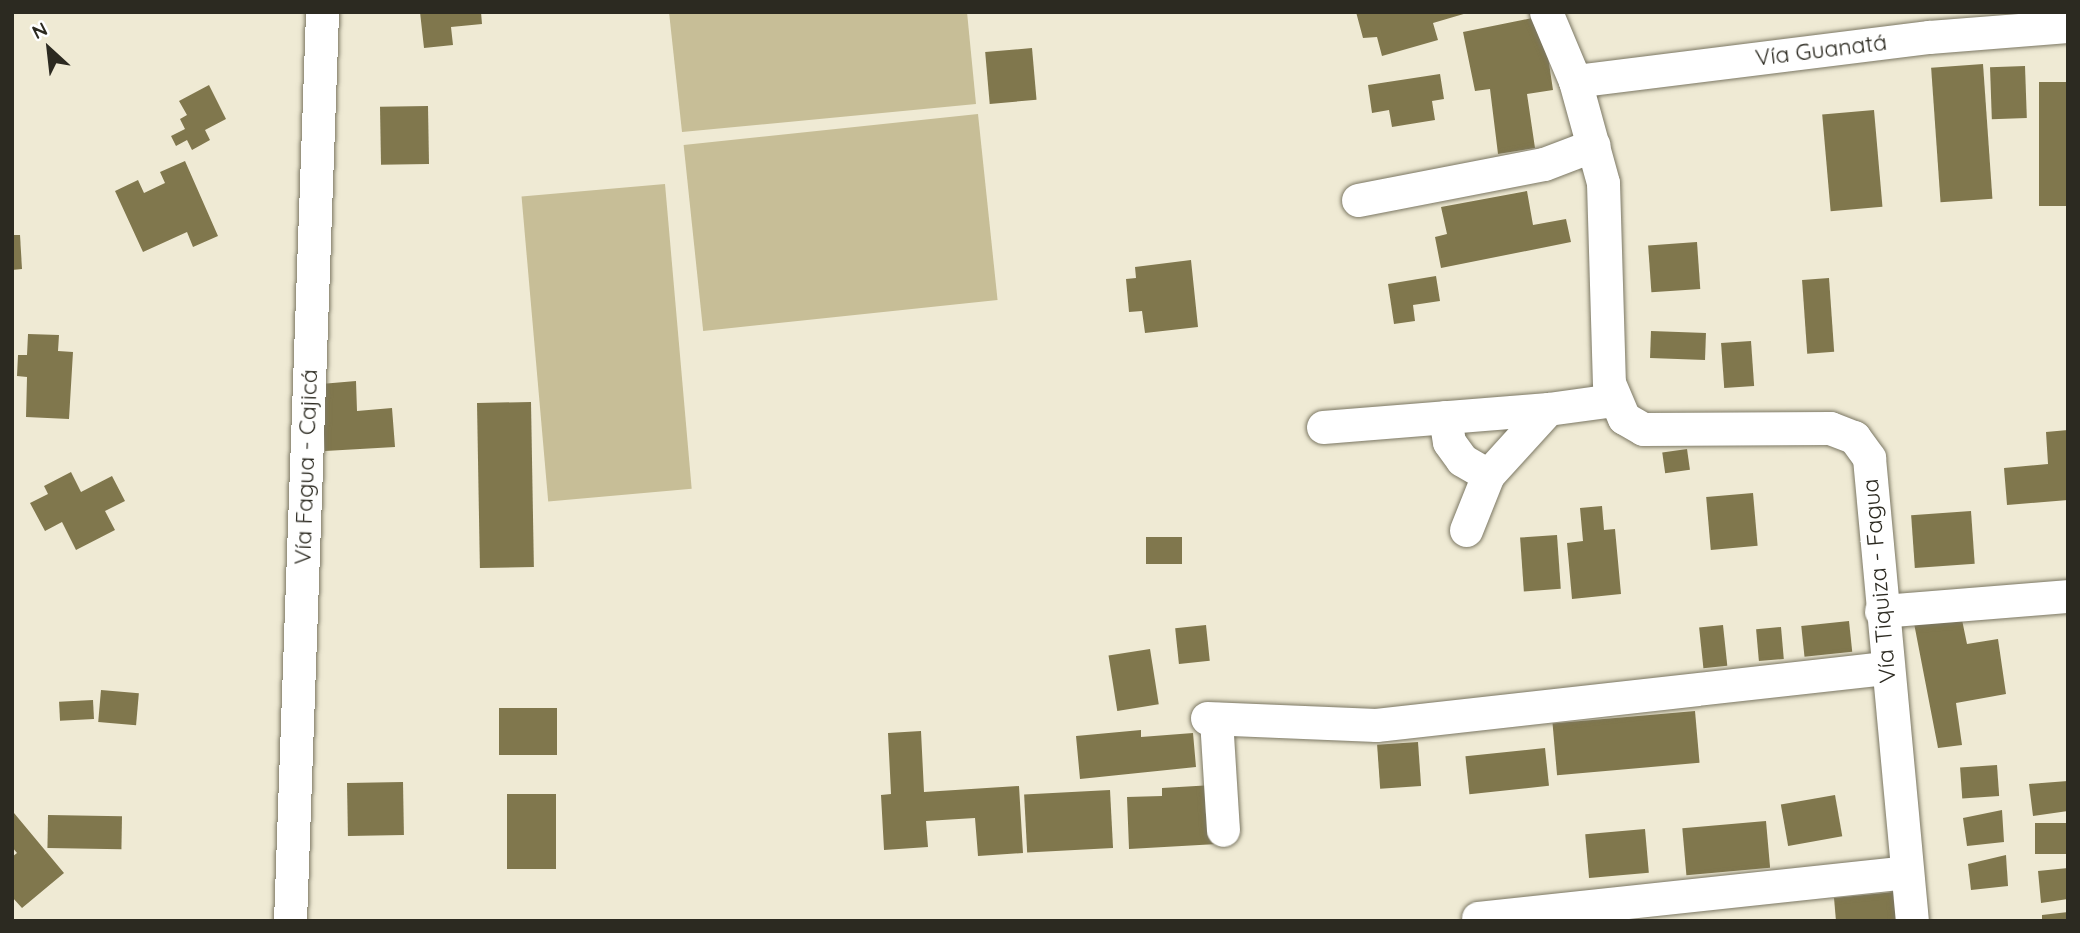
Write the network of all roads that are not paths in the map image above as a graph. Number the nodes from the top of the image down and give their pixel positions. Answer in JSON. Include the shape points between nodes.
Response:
{"nodes":[{"id":1,"x":322,"y":12,"type":"edge"},
{"id":2,"x":1546,"y":12,"type":"edge"},
{"id":3,"x":1927,"y":25,"type":"edge"},
{"id":4,"x":2068,"y":26,"type":"edge"},
{"id":5,"x":1575,"y":80,"type":"junction"},
{"id":6,"x":1594,"y":145,"type":"junction"},
{"id":7,"x":1358,"y":200,"type":"dead end"},
{"id":8,"x":1614,"y":400,"type":"junction"},
{"id":9,"x":1548,"y":409,"type":"junction"},
{"id":10,"x":1445,"y":417,"type":"junction"},
{"id":11,"x":1323,"y":427,"type":"dead end"},
{"id":12,"x":1488,"y":475,"type":"junction"},
{"id":13,"x":1466,"y":530,"type":"dead end"},
{"id":14,"x":2068,"y":596,"type":"edge"},
{"id":15,"x":1881,"y":611,"type":"junction"},
{"id":16,"x":1885,"y":668,"type":"junction"},
{"id":17,"x":1223,"y":830,"type":"dead end"},
{"id":18,"x":1907,"y":872,"type":"junction"},
{"id":19,"x":1478,"y":918,"type":"dead end"},
{"id":20,"x":290,"y":921,"type":"edge"},
{"id":21,"x":1912,"y":921,"type":"edge"}],
"edges":[{"from":1,"to":20,"type":"street","name":"Vía Fagua - Cajicá"},
{"from":2,"to":5,"type":"street"},
{"from":3,"to":4,"type":"street","name":"Vía Guanatá"},
{"from":3,"to":5,"type":"street","name":"Vía Guanatá"},
{"from":5,"to":6,"type":"street"},
{"from":6,"to":7,"type":"street","via":[[1544,164]]},
{"from":6,"to":8,"type":"street","via":[[1604,183],[1609,383]]},
{"from":8,"to":9,"type":"street"},
{"from":8,"to":15,"type":"street","name":"Vía Tiquiza - Fagua","via":[[1624,418],[1643,429],[1830,428],[1854,437],[1869,458]]},
{"from":9,"to":10,"type":"street"},
{"from":9,"to":12,"type":"street"},
{"from":10,"to":11,"type":"street"},
{"from":10,"to":12,"type":"street","via":[[1450,442],[1462,460]]},
{"from":12,"to":13,"type":"street"},
{"from":14,"to":15,"type":"street"},
{"from":15,"to":16,"type":"street","name":"Vía Tiquiza - Fagua"},
{"from":16,"to":17,"type":"street","via":[[1376,725],[1212,719]]},
{"from":16,"to":18,"type":"street","name":"Vía Tiquiza - Fagua"},
{"from":18,"to":19,"type":"street"},
{"from":18,"to":21,"type":"street","name":"Vía Tiquiza - Fagua"}]}
